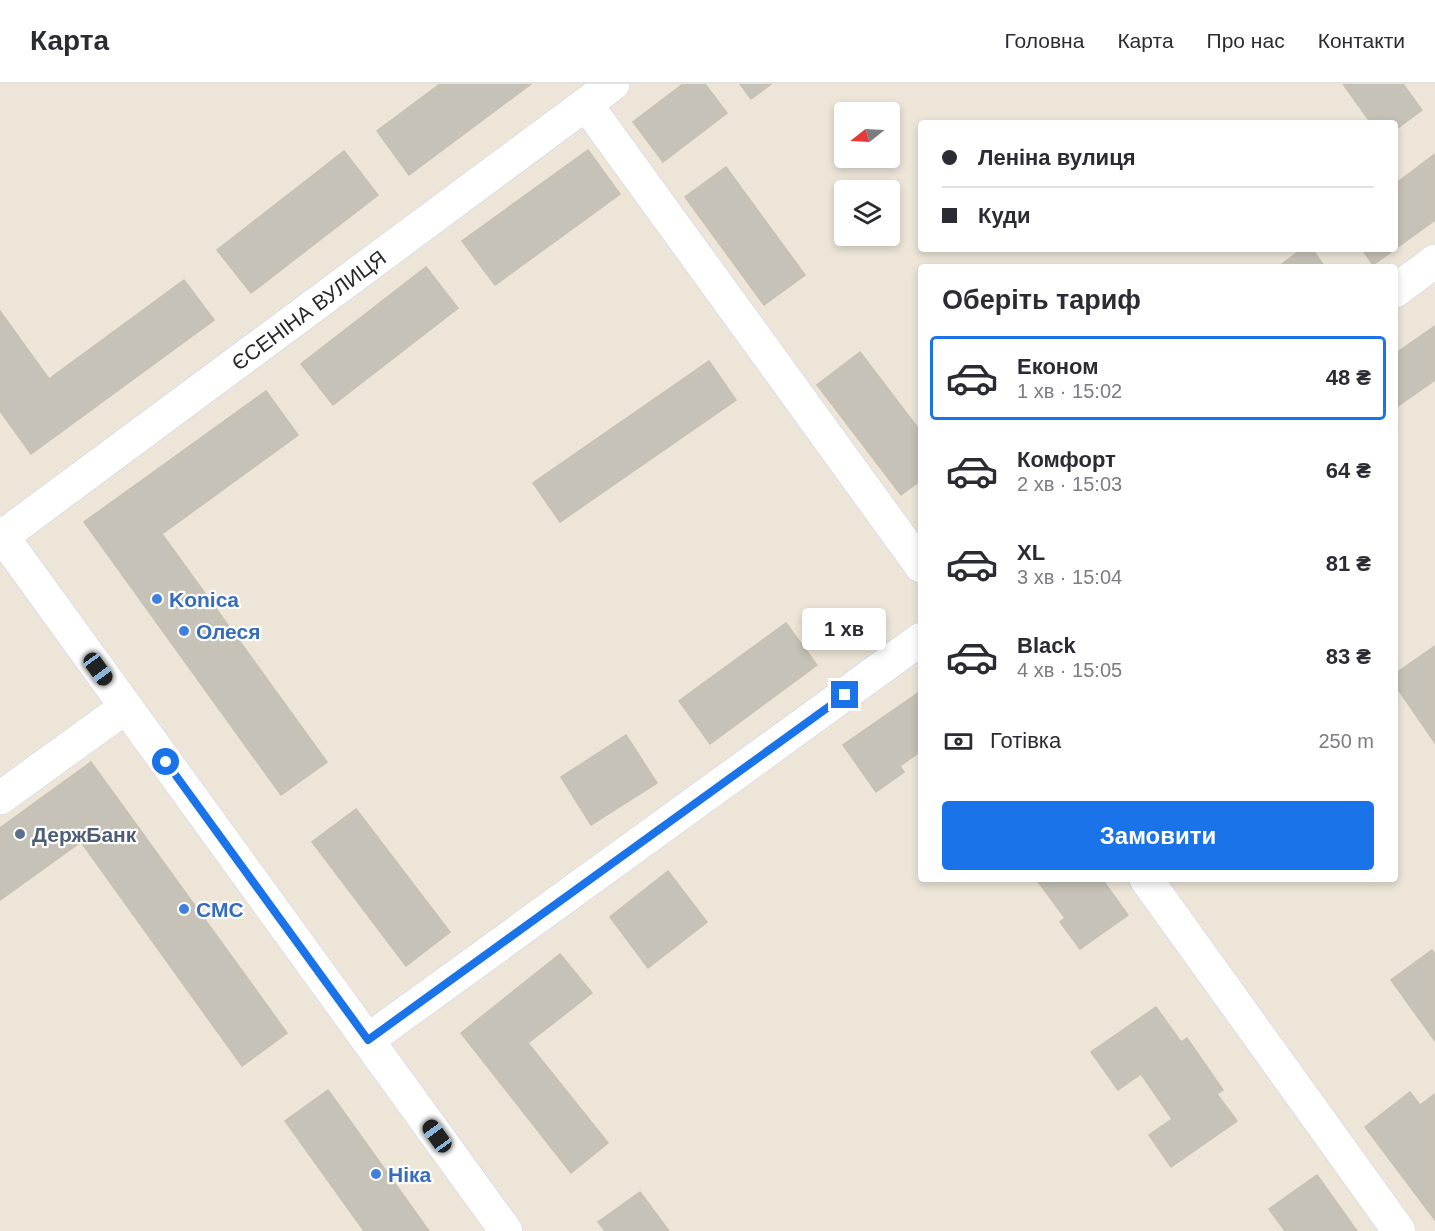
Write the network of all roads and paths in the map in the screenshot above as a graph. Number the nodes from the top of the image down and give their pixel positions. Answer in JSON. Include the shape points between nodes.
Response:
{"nodes":[{"id":1,"x":613,"y":84,"type":"edge"},
{"id":2,"x":586,"y":104,"type":"junction"},
{"id":3,"x":1435,"y":261,"type":"edge"},
{"id":4,"x":1398,"y":289,"type":"edge"},
{"id":5,"x":1,"y":534,"type":"edge"},
{"id":6,"x":918,"y":562,"type":"edge"},
{"id":7,"x":918,"y":641,"type":"edge"},
{"id":8,"x":126,"y":706,"type":"junction"},
{"id":9,"x":0,"y":798,"type":"edge"},
{"id":10,"x":1148,"y":882,"type":"edge"},
{"id":11,"x":368,"y":1040,"type":"junction"},
{"id":12,"x":506,"y":1231,"type":"edge"},
{"id":13,"x":1398,"y":1231,"type":"edge"}],
"edges":[{"from":1,"to":2,"type":"street","name":"ЄСЕНІНА ВУЛИЦЯ"},
{"from":2,"to":5,"type":"street","name":"ЄСЕНІНА ВУЛИЦЯ"},
{"from":2,"to":6,"type":"street"},
{"from":3,"to":4,"type":"street"},
{"from":5,"to":8,"type":"street"},
{"from":7,"to":11,"type":"street"},
{"from":8,"to":9,"type":"street"},
{"from":8,"to":11,"type":"street"},
{"from":10,"to":13,"type":"street"},
{"from":11,"to":12,"type":"street"}]}
